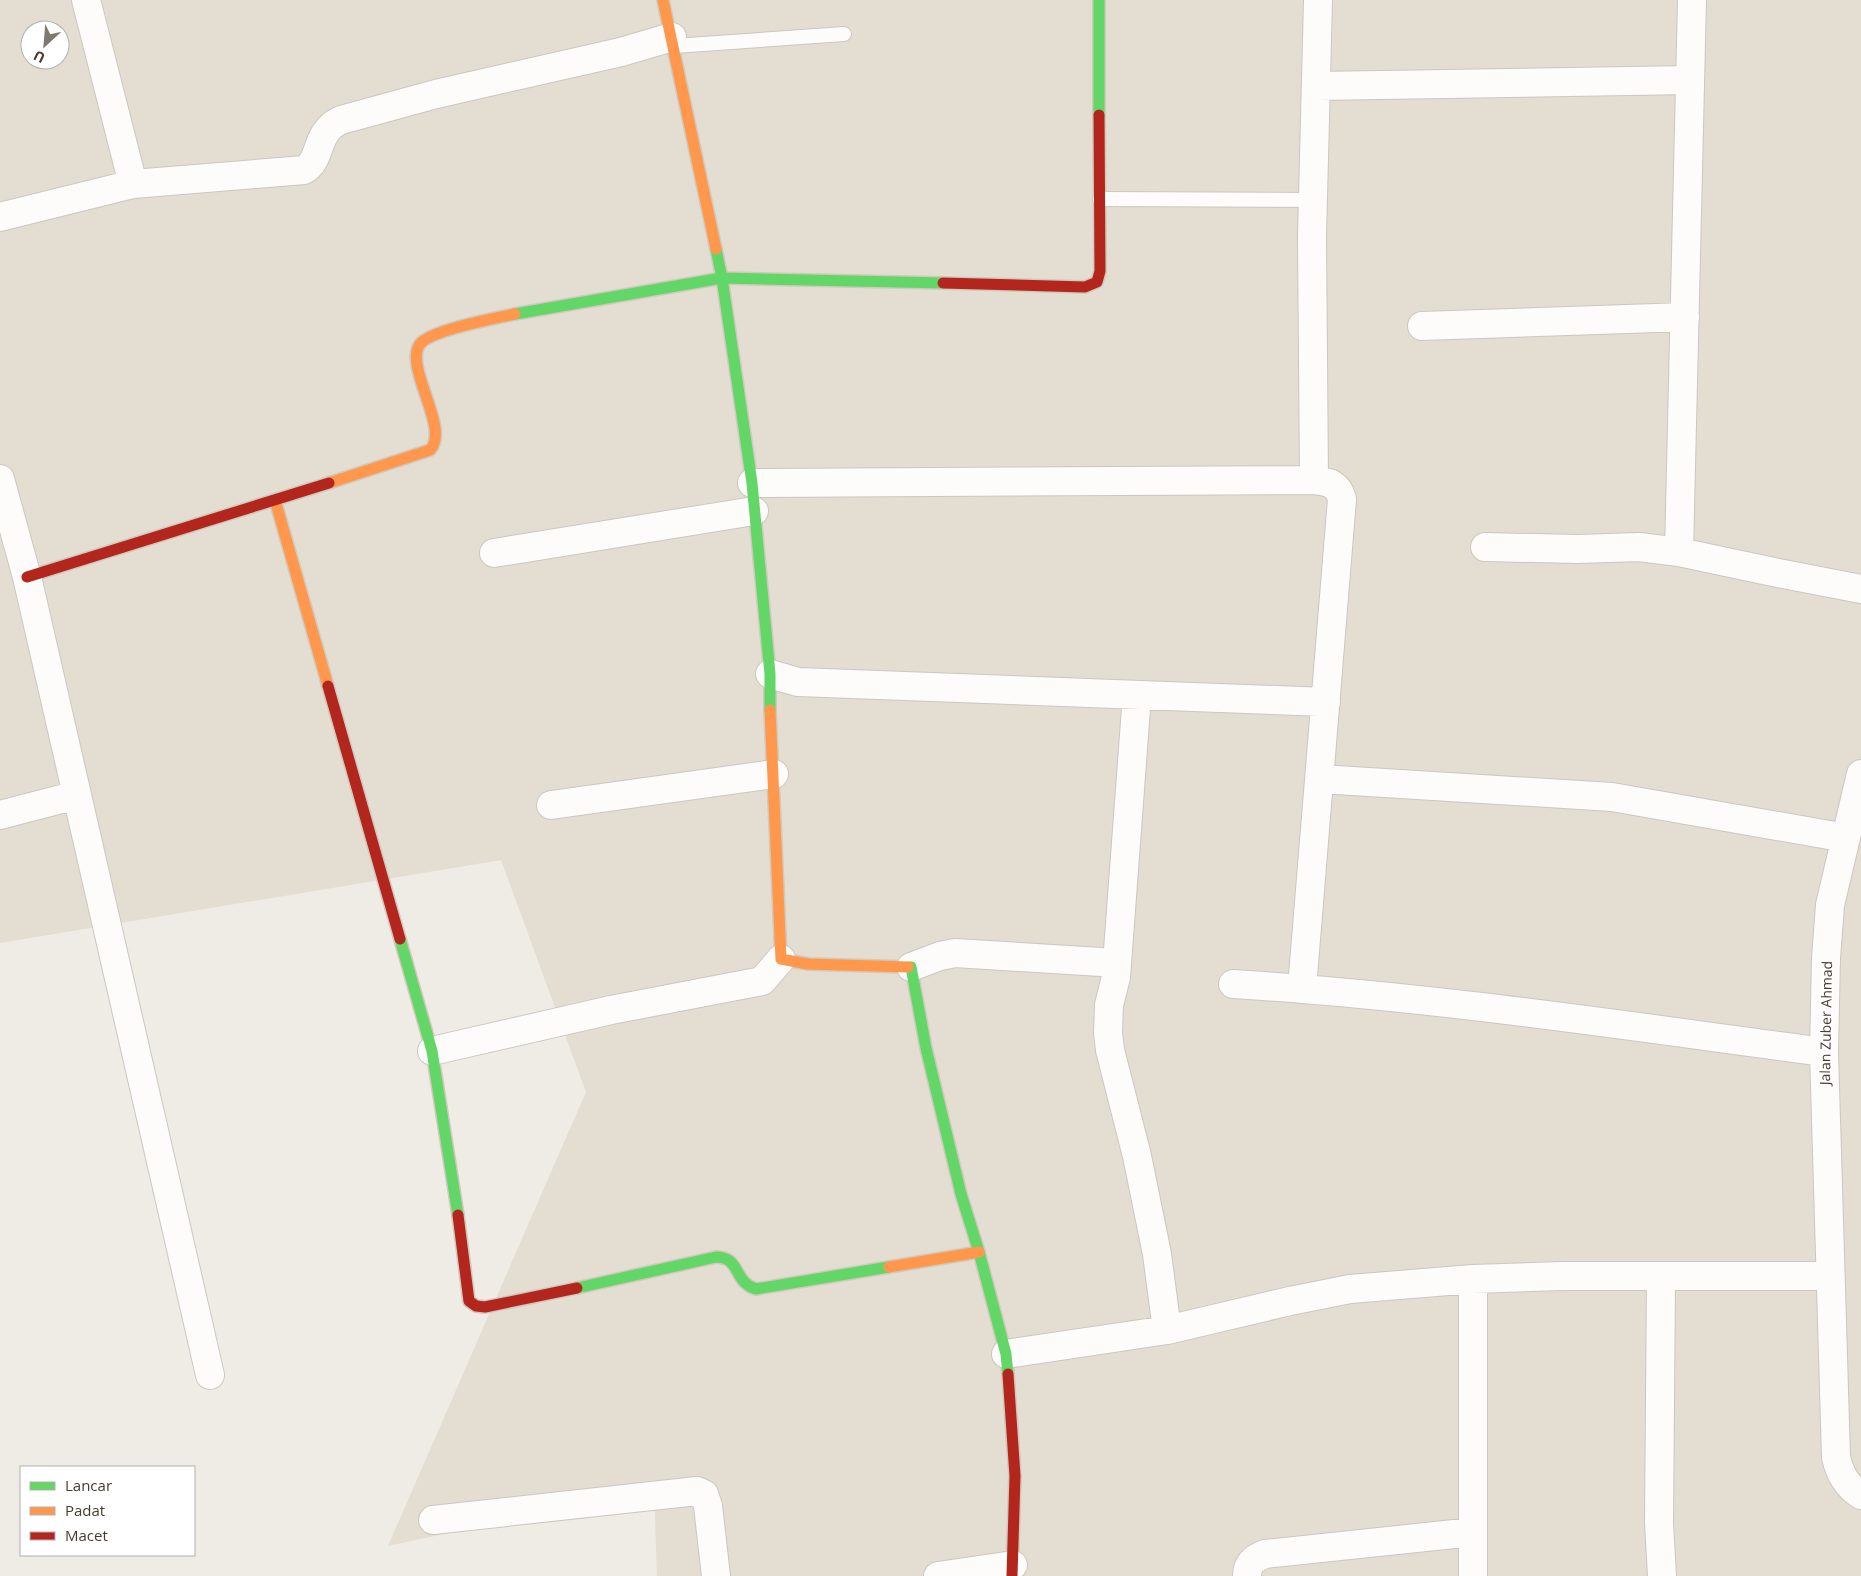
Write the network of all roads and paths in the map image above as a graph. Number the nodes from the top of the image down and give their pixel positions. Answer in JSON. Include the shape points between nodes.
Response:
{"nodes":[{"id":1,"x":86,"y":0,"type":"edge"},
{"id":2,"x":663,"y":0,"type":"edge"},
{"id":3,"x":1099,"y":0,"type":"edge"},
{"id":4,"x":1318,"y":0,"type":"edge"},
{"id":5,"x":1692,"y":0,"type":"edge"},
{"id":6,"x":844,"y":34,"type":"dead end"},
{"id":7,"x":673,"y":42,"type":"junction"},
{"id":8,"x":1690,"y":80,"type":"junction"},
{"id":9,"x":1316,"y":86,"type":"junction"},
{"id":10,"x":132,"y":184,"type":"junction"},
{"id":11,"x":1100,"y":198,"type":"junction"},
{"id":12,"x":1313,"y":200,"type":"junction"},
{"id":13,"x":0,"y":216,"type":"edge"},
{"id":14,"x":722,"y":278,"type":"junction"},
{"id":15,"x":1685,"y":317,"type":"junction"},
{"id":16,"x":1422,"y":326,"type":"dead end"},
{"id":17,"x":0,"y":479,"type":"edge"},
{"id":18,"x":1314,"y":480,"type":"junction"},
{"id":19,"x":752,"y":483,"type":"junction"},
{"id":20,"x":275,"y":500,"type":"junction"},
{"id":21,"x":754,"y":511,"type":"junction"},
{"id":22,"x":1485,"y":547,"type":"dead end"},
{"id":23,"x":10,"y":550,"type":"edge"},
{"id":24,"x":1679,"y":552,"type":"junction"},
{"id":25,"x":494,"y":553,"type":"dead end"},
{"id":26,"x":27,"y":576,"type":"junction"},
{"id":27,"x":1861,"y":588,"type":"edge"},
{"id":28,"x":770,"y":674,"type":"junction"},
{"id":29,"x":1137,"y":695,"type":"junction"},
{"id":30,"x":1326,"y":702,"type":"junction"},
{"id":31,"x":774,"y":774,"type":"junction"},
{"id":32,"x":1861,"y":774,"type":"edge"},
{"id":33,"x":1320,"y":779,"type":"junction"},
{"id":34,"x":77,"y":795,"type":"junction"},
{"id":35,"x":551,"y":805,"type":"dead end"},
{"id":36,"x":0,"y":815,"type":"edge"},
{"id":37,"x":1846,"y":838,"type":"junction"},
{"id":38,"x":781,"y":959,"type":"junction"},
{"id":39,"x":1117,"y":963,"type":"junction"},
{"id":40,"x":911,"y":967,"type":"junction"},
{"id":41,"x":1233,"y":984,"type":"dead end"},
{"id":42,"x":1302,"y":988,"type":"junction"},
{"id":43,"x":432,"y":1051,"type":"junction"},
{"id":44,"x":1824,"y":1052,"type":"junction"},
{"id":45,"x":979,"y":1252,"type":"junction"},
{"id":46,"x":1829,"y":1276,"type":"junction"},
{"id":47,"x":1661,"y":1277,"type":"junction"},
{"id":48,"x":1473,"y":1279,"type":"junction"},
{"id":49,"x":1167,"y":1330,"type":"junction"},
{"id":50,"x":1006,"y":1354,"type":"junction"},
{"id":51,"x":210,"y":1375,"type":"dead end"},
{"id":52,"x":1861,"y":1495,"type":"edge"},
{"id":53,"x":433,"y":1520,"type":"dead end"},
{"id":54,"x":1473,"y":1532,"type":"junction"},
{"id":55,"x":1013,"y":1570,"type":"edge"},
{"id":56,"x":716,"y":1576,"type":"edge"},
{"id":57,"x":938,"y":1576,"type":"edge"},
{"id":58,"x":1247,"y":1576,"type":"edge"},
{"id":59,"x":1473,"y":1576,"type":"edge"},
{"id":60,"x":1662,"y":1576,"type":"edge"}],
"edges":[{"from":1,"to":10,"type":"street"},
{"from":2,"to":7,"type":"street"},
{"from":3,"to":11,"type":"street"},
{"from":4,"to":9,"type":"street"},
{"from":5,"to":8,"type":"street"},
{"from":6,"to":7,"type":"lane"},
{"from":7,"to":10,"type":"street","via":[[436,94],[341,120],[327,129],[314,159],[304,170]]},
{"from":7,"to":14,"type":"street"},
{"from":8,"to":9,"type":"street"},
{"from":8,"to":15,"type":"street"},
{"from":9,"to":12,"type":"street"},
{"from":10,"to":13,"type":"street"},
{"from":11,"to":12,"type":"lane"},
{"from":11,"to":14,"type":"street","via":[[1100,271],[1097,282],[1085,287]]},
{"from":12,"to":18,"type":"street"},
{"from":14,"to":19,"type":"street"},
{"from":14,"to":20,"type":"street","via":[[521,313],[433,335],[420,344],[416,358],[436,432],[434,446],[414,456]]},
{"from":15,"to":16,"type":"street"},
{"from":15,"to":24,"type":"street"},
{"from":17,"to":23,"type":"street"},
{"from":18,"to":19,"type":"street"},
{"from":18,"to":30,"type":"street","via":[[1332,483],[1342,499]]},
{"from":19,"to":21,"type":"street"},
{"from":20,"to":26,"type":"street"},
{"from":20,"to":43,"type":"street"},
{"from":21,"to":25,"type":"street"},
{"from":21,"to":28,"type":"street"},
{"from":22,"to":24,"type":"street","via":[[1639,548]]},
{"from":23,"to":26,"type":"street"},
{"from":24,"to":27,"type":"street"},
{"from":26,"to":34,"type":"street"},
{"from":28,"to":29,"type":"street","via":[[798,682]]},
{"from":28,"to":31,"type":"street","via":[[769,719]]},
{"from":29,"to":30,"type":"street"},
{"from":29,"to":39,"type":"street"},
{"from":30,"to":33,"type":"street"},
{"from":31,"to":35,"type":"street"},
{"from":31,"to":38,"type":"street"},
{"from":32,"to":37,"type":"street","name":"Jalan Zuber Ahmad"},
{"from":33,"to":37,"type":"street","via":[[1612,797]]},
{"from":33,"to":42,"type":"street"},
{"from":34,"to":36,"type":"street"},
{"from":34,"to":51,"type":"street"},
{"from":37,"to":44,"type":"street","name":"Jalan Zuber Ahmad","via":[[1830,905]]},
{"from":38,"to":40,"type":"street","via":[[808,964]]},
{"from":38,"to":43,"type":"street","via":[[762,981],[611,1010]]},
{"from":39,"to":40,"type":"street","via":[[955,953]]},
{"from":39,"to":49,"type":"street","via":[[1109,1005],[1110,1050],[1137,1156],[1157,1254]]},
{"from":40,"to":45,"type":"street","via":[[926,1048]]},
{"from":41,"to":42,"type":"street"},
{"from":42,"to":44,"type":"street","via":[[1484,1006]]},
{"from":43,"to":45,"type":"street","via":[[467,1295],[476,1306],[530,1299],[716,1257],[729,1259],[745,1284],[756,1290]]},
{"from":44,"to":46,"type":"street","name":"Jalan Zuber Ahmad"},
{"from":45,"to":50,"type":"street"},
{"from":46,"to":47,"type":"street"},
{"from":46,"to":52,"type":"street","name":"Jalan Zuber Ahmad","via":[[1836,1457],[1844,1478]]},
{"from":47,"to":48,"type":"street"},
{"from":47,"to":60,"type":"street","via":[[1659,1523]]},
{"from":48,"to":49,"type":"street","via":[[1350,1289]]},
{"from":48,"to":54,"type":"street"},
{"from":49,"to":50,"type":"street"},
{"from":50,"to":55,"type":"street","via":[[1015,1476]]},
{"from":53,"to":56,"type":"street","via":[[697,1490],[704,1494],[708,1506]]},
{"from":54,"to":58,"type":"street","via":[[1265,1554],[1253,1560]]},
{"from":54,"to":59,"type":"street"},
{"from":55,"to":57,"type":"street"}]}
